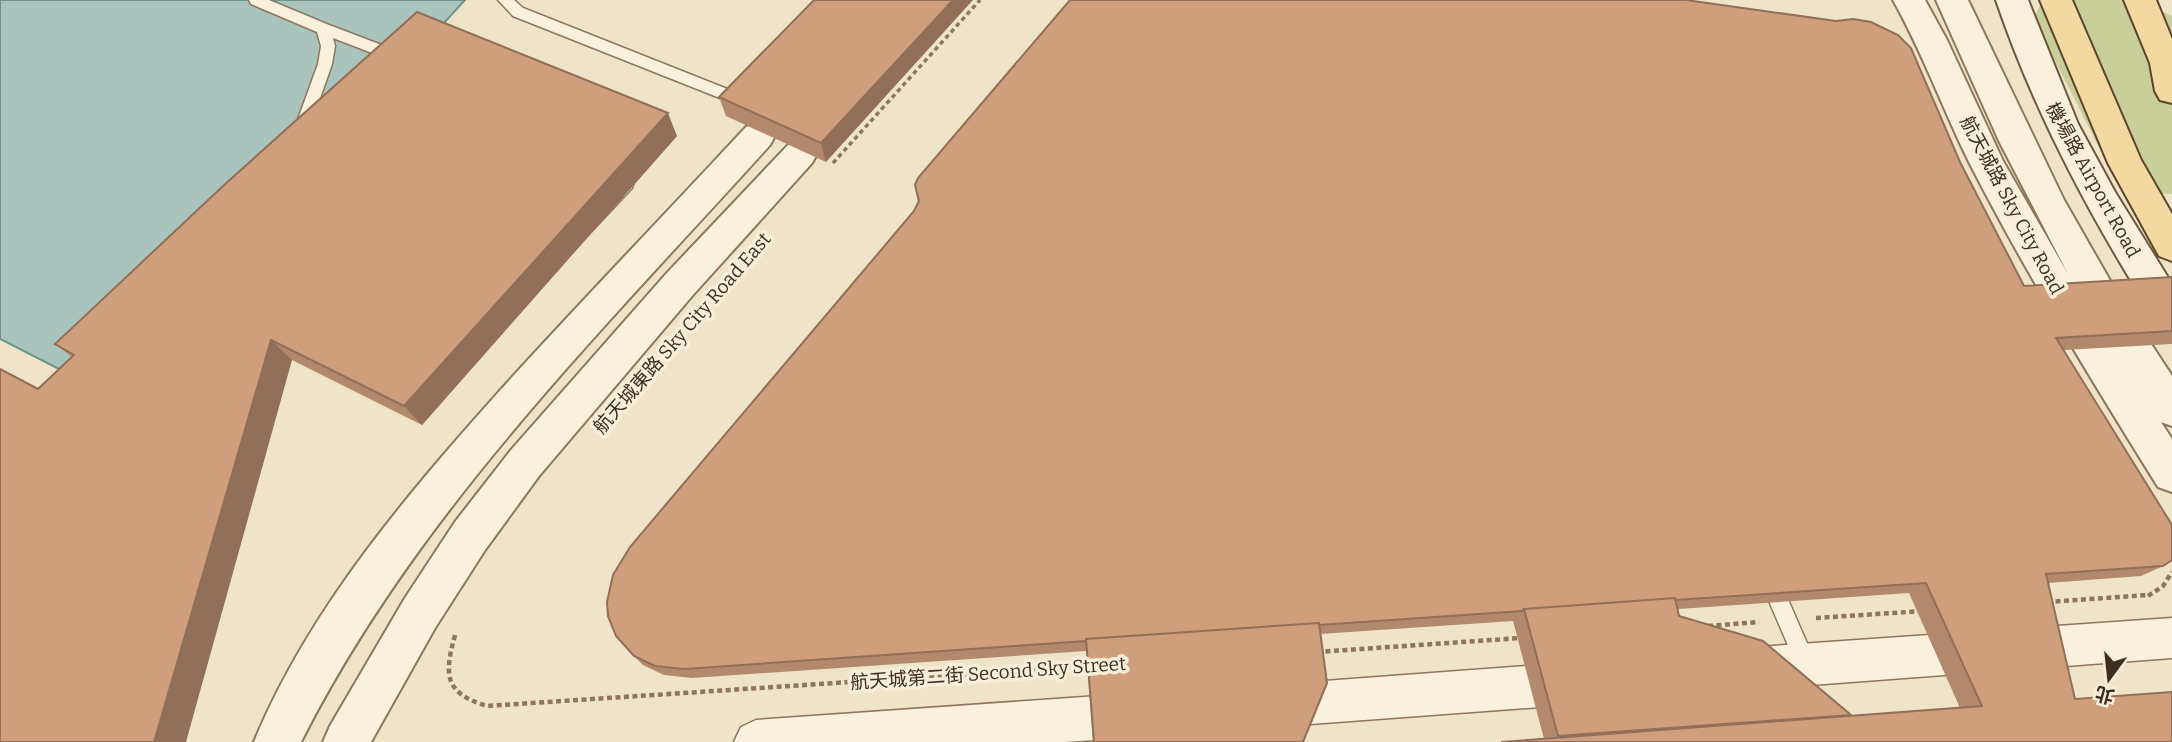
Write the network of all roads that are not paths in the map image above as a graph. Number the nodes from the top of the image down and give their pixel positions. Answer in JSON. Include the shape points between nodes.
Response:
{"nodes":[{"id":1,"x":256,"y":0,"type":"edge"},
{"id":2,"x":505,"y":0,"type":"edge"},
{"id":3,"x":1909,"y":0,"type":"edge"},
{"id":4,"x":1952,"y":0,"type":"edge"},
{"id":5,"x":2056,"y":0,"type":"edge"},
{"id":6,"x":2140,"y":0,"type":"edge"},
{"id":7,"x":2013,"y":1,"type":"edge"},
{"id":8,"x":324,"y":29,"type":"junction"},
{"id":9,"x":2170,"y":76,"type":"edge"},
{"id":10,"x":759,"y":122,"type":"joint"},
{"id":11,"x":815,"y":160,"type":"edge"},
{"id":12,"x":2169,"y":242,"type":"edge"},
{"id":13,"x":2172,"y":315,"type":"edge"},
{"id":14,"x":2172,"y":409,"type":"edge"},
{"id":15,"x":2172,"y":474,"type":"edge"},
{"id":16,"x":1768,"y":575,"type":"edge"},
{"id":17,"x":1964,"y":608,"type":"edge"},
{"id":18,"x":2172,"y":638,"type":"edge"},
{"id":19,"x":1985,"y":652,"type":"junction"},
{"id":20,"x":1806,"y":664,"type":"junction"},
{"id":21,"x":1709,"y":673,"type":"edge"},
{"id":22,"x":1625,"y":680,"type":"edge"},
{"id":23,"x":1225,"y":709,"type":"edge"},
{"id":24,"x":1183,"y":712,"type":"edge"},
{"id":25,"x":289,"y":736,"type":"edge"},
{"id":26,"x":346,"y":742,"type":"edge"},
{"id":27,"x":756,"y":742,"type":"edge"}],
"edges":[{"from":1,"to":8,"type":"lane"},
{"from":2,"to":10,"type":"lane","via":[[518,12]]},
{"from":3,"to":15,"type":"street","name":"航天城路 Sky City Road","via":[[2025,233],[2080,330]]},
{"from":4,"to":14,"type":"street","name":"航天城路 Sky City Road","via":[[2057,220]]},
{"from":5,"to":12,"type":"main road","via":[[2125,163]]},
{"from":6,"to":9,"type":"main road"},
{"from":7,"to":13,"type":"street","name":"機場路 Airport Road","via":[[2037,71],[2077,159]]},
{"from":8,"to":8,"type":"lane","via":[[326,64],[252,268],[259,279],[430,355],[452,354],[474,345],[624,188],[634,154],[629,145]]},
{"from":10,"to":25,"type":"street","via":[[440,489],[346,621]]},
{"from":11,"to":26,"type":"street","name":"航天城東路 Sky City Road East","via":[[679,285],[525,463],[420,613]]},
{"from":16,"to":20,"type":"lane"},
{"from":17,"to":19,"type":"lane"},
{"from":18,"to":19,"type":"street"},
{"from":19,"to":20,"type":"street"},
{"from":20,"to":21,"type":"street"},
{"from":22,"to":23,"type":"street","via":[[1580,671]]},
{"from":24,"to":27,"type":"street"}]}
